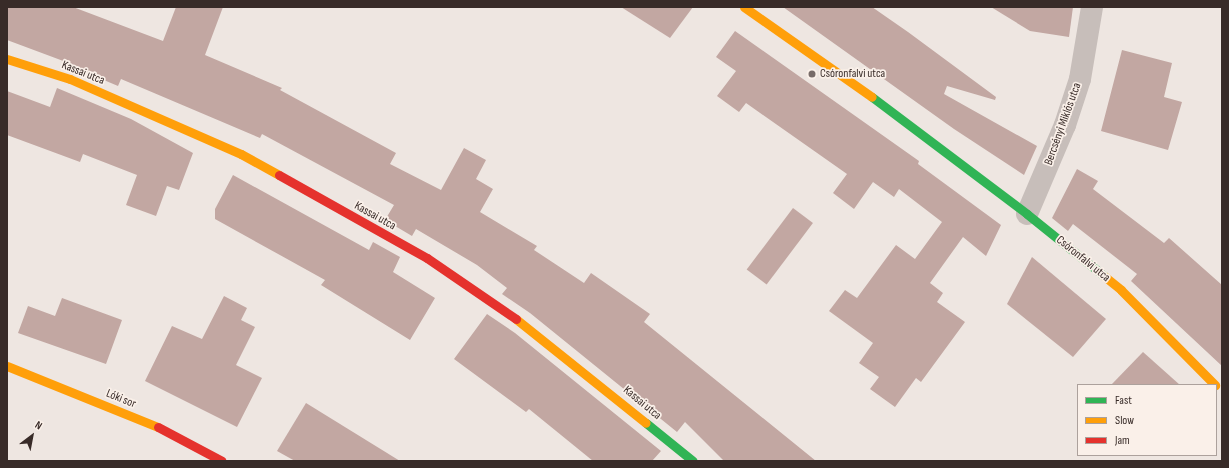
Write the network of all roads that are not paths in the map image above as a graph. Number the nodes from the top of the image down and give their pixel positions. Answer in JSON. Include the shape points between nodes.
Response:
{"nodes":[{"id":1,"x":744,"y":7,"type":"edge"},
{"id":2,"x":1092,"y":7,"type":"edge"},
{"id":3,"x":7,"y":59,"type":"edge"},
{"id":4,"x":1027,"y":214,"type":"junction"},
{"id":5,"x":7,"y":366,"type":"edge"},
{"id":6,"x":1215,"y":384,"type":"edge"},
{"id":7,"x":222,"y":461,"type":"edge"},
{"id":8,"x":693,"y":461,"type":"edge"}],
"edges":[{"from":1,"to":4,"type":"street","name":"Csóronfalvi utca","via":[[822,60]]},
{"from":2,"to":4,"type":"street","name":"Bercsényi Miklós utca","via":[[1080,79],[1065,125]]},
{"from":3,"to":8,"type":"street","name":"Kassai utca","via":[[70,79],[241,154],[427,258],[522,323]]},
{"from":4,"to":6,"type":"street","name":"Csóronfalvi utca","via":[[1121,290]]},
{"from":5,"to":7,"type":"street","name":"Lóki sor","via":[[159,427]]}]}
